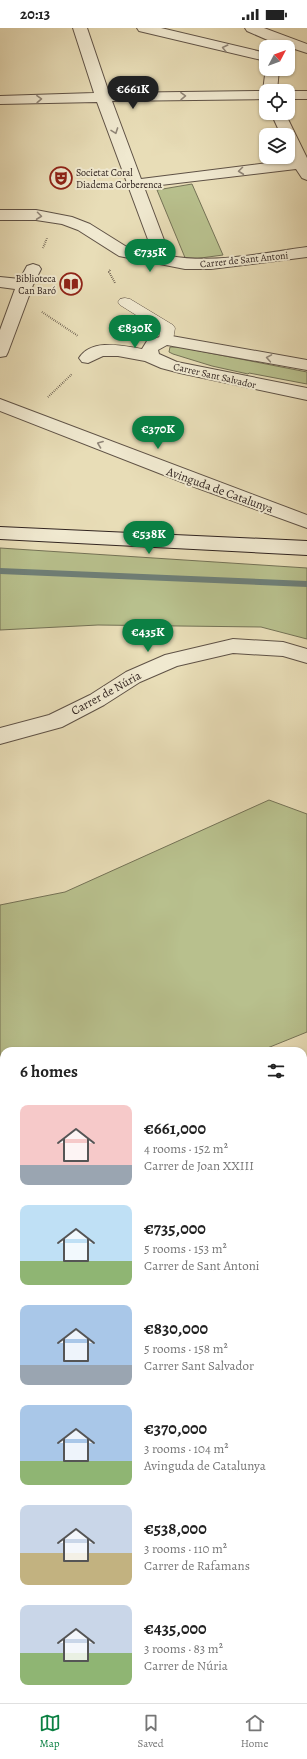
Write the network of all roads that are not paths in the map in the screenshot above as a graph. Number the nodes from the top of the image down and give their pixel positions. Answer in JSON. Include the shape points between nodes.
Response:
{"nodes":[{"id":1,"x":80,"y":28,"type":"edge"},
{"id":2,"x":144,"y":28,"type":"edge"},
{"id":3,"x":252,"y":28,"type":"edge"},
{"id":4,"x":261,"y":40,"type":"edge"},
{"id":5,"x":259,"y":51,"type":"edge"},
{"id":6,"x":259,"y":95,"type":"edge"},
{"id":7,"x":295,"y":95,"type":"edge"},
{"id":8,"x":307,"y":95,"type":"edge"},
{"id":9,"x":103,"y":97,"type":"junction"},
{"id":10,"x":0,"y":100,"type":"edge"},
{"id":11,"x":295,"y":149,"type":"edge"},
{"id":12,"x":305,"y":168,"type":"edge"},
{"id":13,"x":135,"y":184,"type":"junction"},
{"id":14,"x":17,"y":214,"type":"junction"},
{"id":15,"x":0,"y":215,"type":"edge"},
{"id":16,"x":0,"y":220,"type":"edge"},
{"id":17,"x":307,"y":252,"type":"edge"},
{"id":18,"x":164,"y":261,"type":"junction"},
{"id":19,"x":33,"y":269,"type":"road end"},
{"id":20,"x":0,"y":282,"type":"edge"},
{"id":21,"x":22,"y":291,"type":"junction"},
{"id":22,"x":125,"y":302,"type":"road end"},
{"id":23,"x":166,"y":340,"type":"junction"},
{"id":24,"x":0,"y":352,"type":"edge"},
{"id":25,"x":94,"y":355,"type":"road end"},
{"id":26,"x":150,"y":356,"type":"junction"},
{"id":27,"x":307,"y":365,"type":"edge"},
{"id":28,"x":307,"y":394,"type":"edge"},
{"id":29,"x":0,"y":405,"type":"edge"},
{"id":30,"x":307,"y":522,"type":"edge"},
{"id":31,"x":0,"y":533,"type":"edge"},
{"id":32,"x":307,"y":548,"type":"edge"},
{"id":33,"x":307,"y":656,"type":"edge"},
{"id":34,"x":0,"y":736,"type":"edge"}],
"edges":[{"from":1,"to":9,"type":"street"},
{"from":5,"to":2,"type":"street","one_way":true,"via":[[245,53]]},
{"from":3,"to":4,"type":"street"},
{"from":9,"to":6,"type":"street","one_way":true},
{"from":7,"to":8,"type":"street"},
{"from":10,"to":9,"type":"street","one_way":true},
{"from":9,"to":13,"type":"street","one_way":true},
{"from":11,"to":12,"type":"street"},
{"from":12,"to":13,"type":"street","one_way":true},
{"from":13,"to":18,"type":"street"},
{"from":14,"to":15,"type":"street","name":"Carrer de Sant Antoni"},
{"from":14,"to":16,"type":"street"},
{"from":14,"to":18,"type":"street","name":"Carrer de Sant Antoni","one_way":true,"via":[[57,218],[76,223],[125,253]]},
{"from":17,"to":18,"type":"street","name":"Carrer de Sant Antoni","via":[[211,264]]},
{"from":19,"to":21,"type":"street"},
{"from":20,"to":21,"type":"street"},
{"from":21,"to":24,"type":"street"},
{"from":22,"to":23,"type":"lane","via":[[168,328]]},
{"from":23,"to":26,"type":"street","via":[[153,344]]},
{"from":27,"to":23,"type":"street","one_way":true},
{"from":25,"to":26,"type":"street","name":"Carrer Sant Salvador","via":[[118,350]]},
{"from":26,"to":28,"type":"street","name":"Carrer Sant Salvador","via":[[156,361],[180,367]]},
{"from":30,"to":29,"type":"street","name":"Avinguda de Catalunya","one_way":true},
{"from":31,"to":32,"type":"street"},
{"from":33,"to":34,"type":"street","name":"Carrer de Núria","via":[[284,649],[233,646],[172,660],[133,677],[97,700],[55,721]]}]}
